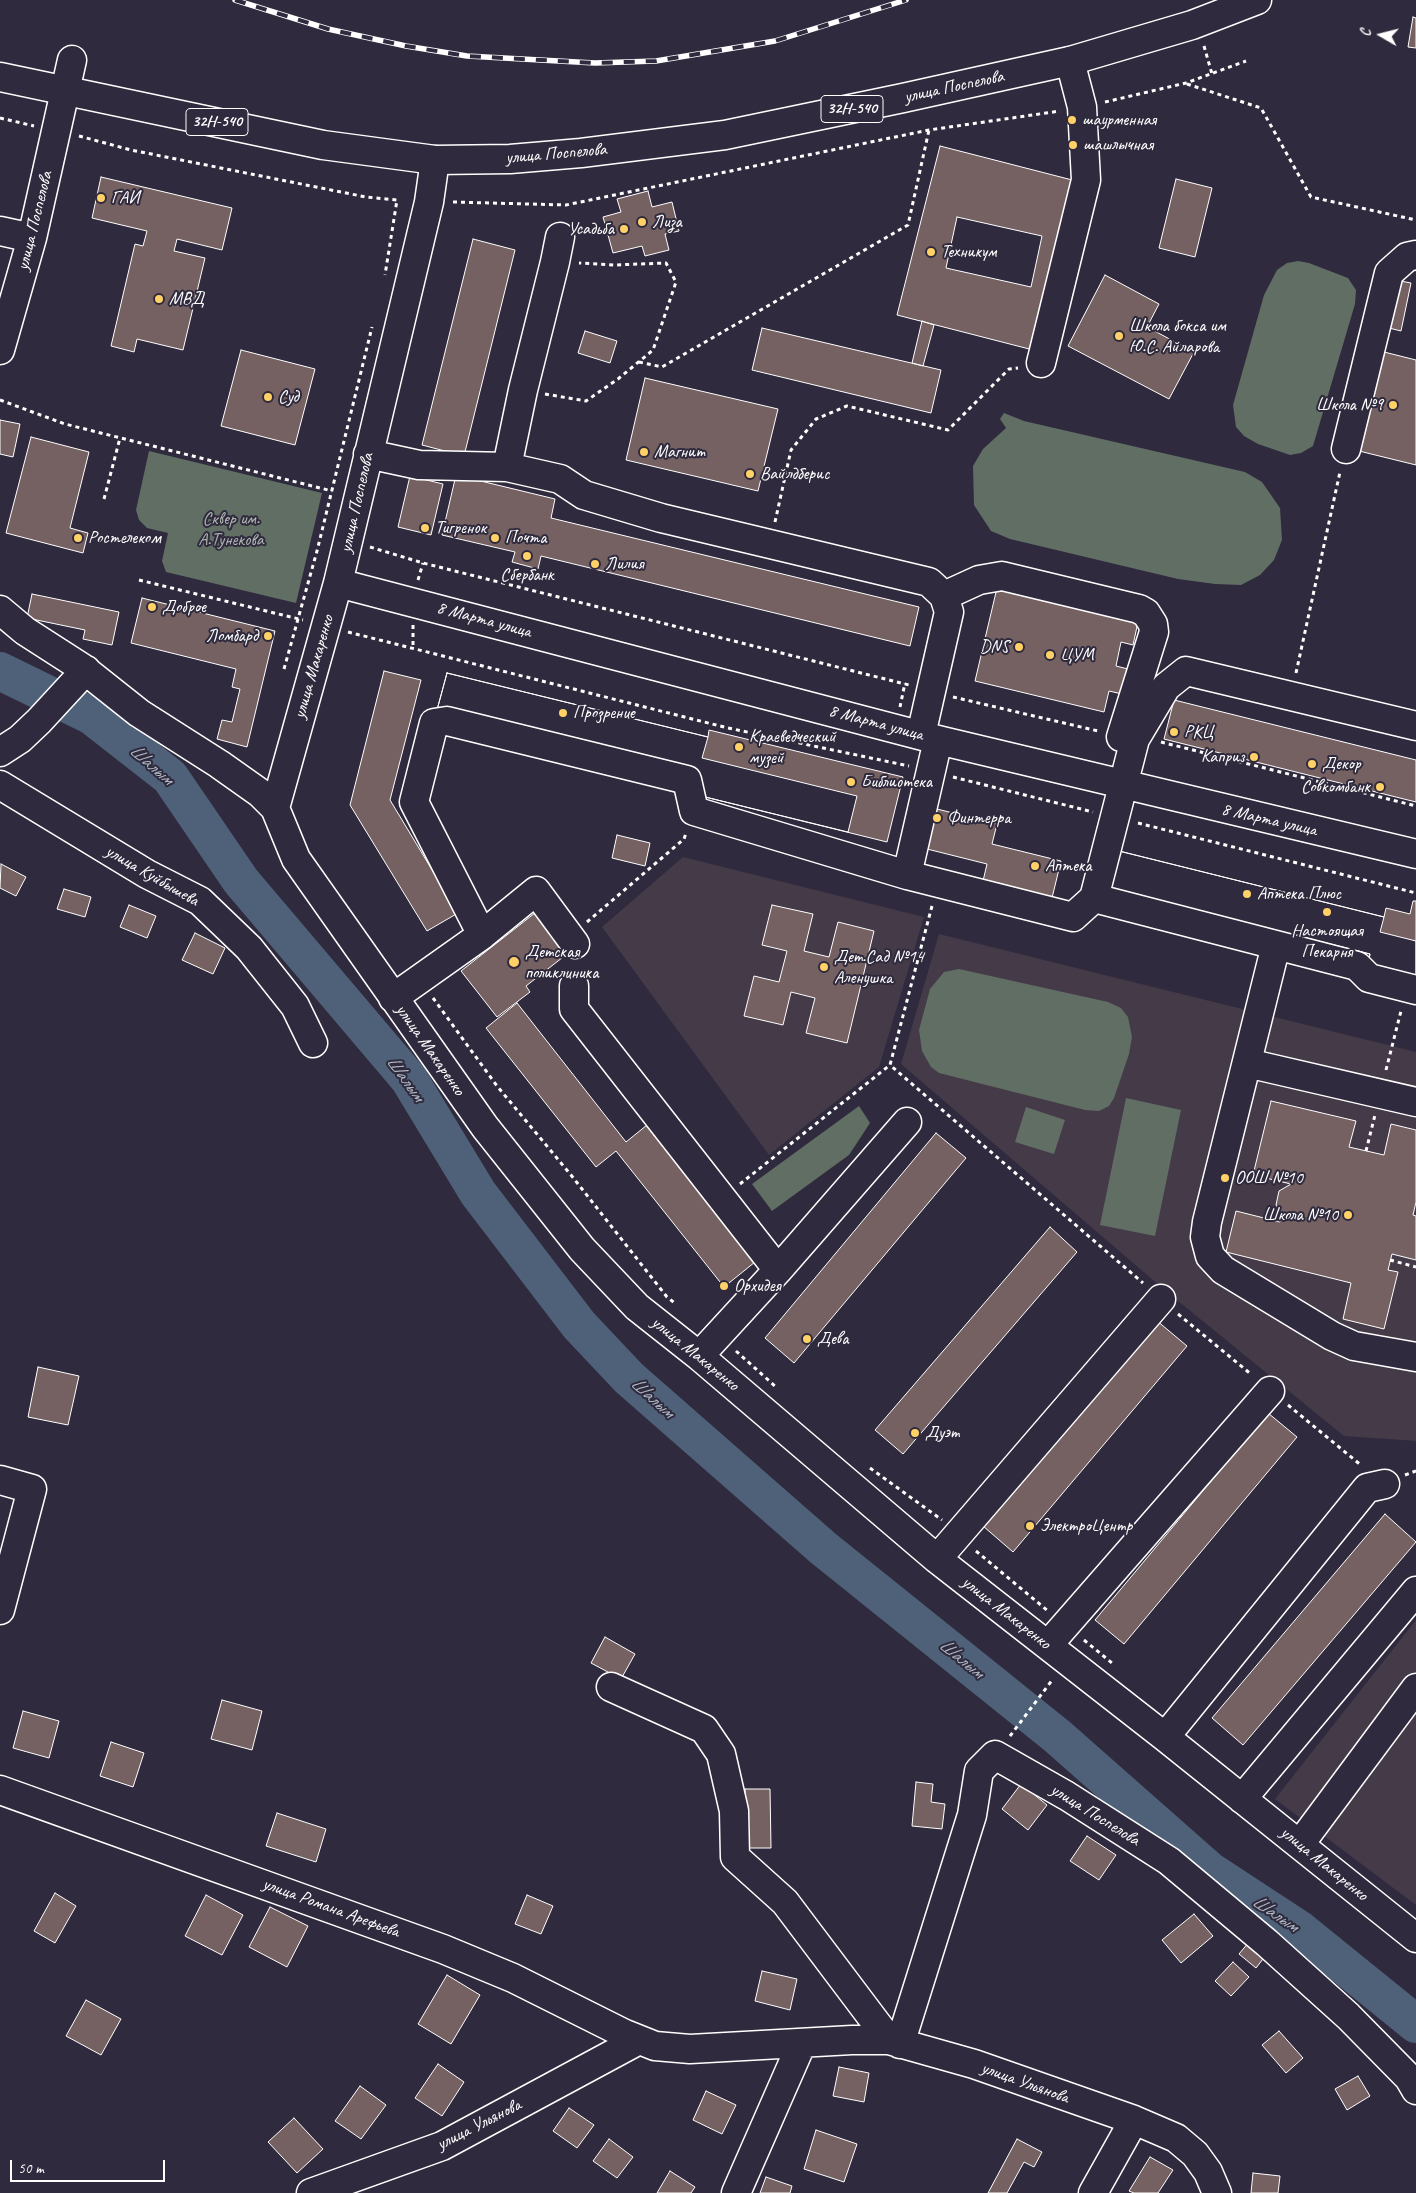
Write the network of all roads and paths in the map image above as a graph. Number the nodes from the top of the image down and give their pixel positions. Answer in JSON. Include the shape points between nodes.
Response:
{"nodes":[{"id":1,"x":1257,"y":0,"type":"edge"},
{"id":2,"x":72,"y":60,"type":"dead end"},
{"id":3,"x":1070,"y":61,"type":"junction"},
{"id":4,"x":1246,"y":61,"type":"dead end"},
{"id":5,"x":0,"y":77,"type":"edge"},
{"id":6,"x":1186,"y":83,"type":"junction"},
{"id":7,"x":65,"y":90,"type":"junction"},
{"id":8,"x":1082,"y":107,"type":"junction"},
{"id":9,"x":0,"y":118,"type":"edge"},
{"id":10,"x":55,"y":130,"type":"junction"},
{"id":11,"x":929,"y":130,"type":"junction"},
{"id":12,"x":435,"y":160,"type":"junction"},
{"id":13,"x":397,"y":200,"type":"junction"},
{"id":14,"x":429,"y":202,"type":"junction"},
{"id":15,"x":1416,"y":220,"type":"edge"},
{"id":16,"x":0,"y":231,"type":"edge"},
{"id":17,"x":32,"y":238,"type":"junction"},
{"id":18,"x":558,"y":249,"type":"joint"},
{"id":19,"x":1416,"y":255,"type":"edge"},
{"id":20,"x":384,"y":281,"type":"dead end"},
{"id":21,"x":375,"y":318,"type":"dead end"},
{"id":22,"x":0,"y":350,"type":"edge"},
{"id":23,"x":639,"y":362,"type":"junction"},
{"id":24,"x":1041,"y":363,"type":"joint"},
{"id":25,"x":523,"y":390,"type":"junction"},
{"id":26,"x":0,"y":400,"type":"edge"},
{"id":27,"x":120,"y":438,"type":"junction"},
{"id":28,"x":1346,"y":449,"type":"joint"},
{"id":29,"x":368,"y":454,"type":"junction"},
{"id":30,"x":507,"y":467,"type":"junction"},
{"id":31,"x":332,"y":491,"type":"junction"},
{"id":32,"x":104,"y":499,"type":"dead end"},
{"id":33,"x":321,"y":534,"type":"junction"},
{"id":34,"x":348,"y":540,"type":"junction"},
{"id":35,"x":770,"y":544,"type":"junction"},
{"id":36,"x":139,"y":580,"type":"dead end"},
{"id":37,"x":338,"y":583,"type":"junction"},
{"id":38,"x":944,"y":596,"type":"junction"},
{"id":39,"x":0,"y":610,"type":"edge"},
{"id":40,"x":299,"y":619,"type":"junction"},
{"id":41,"x":325,"y":627,"type":"junction"},
{"id":42,"x":284,"y":669,"type":"dead end"},
{"id":43,"x":86,"y":670,"type":"junction"},
{"id":44,"x":932,"y":692,"type":"junction"},
{"id":45,"x":1291,"y":696,"type":"junction"},
{"id":46,"x":1416,"y":726,"type":"edge"},
{"id":47,"x":930,"y":738,"type":"junction"},
{"id":48,"x":1128,"y":738,"type":"junction"},
{"id":49,"x":0,"y":752,"type":"edge"},
{"id":50,"x":932,"y":772,"type":"junction"},
{"id":51,"x":0,"y":785,"type":"edge"},
{"id":52,"x":1122,"y":785,"type":"junction"},
{"id":53,"x":1416,"y":806,"type":"edge"},
{"id":54,"x":275,"y":808,"type":"junction"},
{"id":55,"x":694,"y":811,"type":"junction"},
{"id":56,"x":1114,"y":817,"type":"junction"},
{"id":57,"x":1416,"y":854,"type":"edge"},
{"id":58,"x":907,"y":875,"type":"junction"},
{"id":59,"x":937,"y":884,"type":"junction"},
{"id":60,"x":1416,"y":892,"type":"edge"},
{"id":61,"x":1094,"y":898,"type":"junction"},
{"id":62,"x":482,"y":935,"type":"junction"},
{"id":63,"x":572,"y":940,"type":"joint"},
{"id":64,"x":1276,"y":945,"type":"junction"},
{"id":65,"x":421,"y":979,"type":"junction"},
{"id":66,"x":574,"y":986,"type":"dead end"},
{"id":67,"x":1416,"y":990,"type":"edge"},
{"id":68,"x":393,"y":998,"type":"junction"},
{"id":69,"x":313,"y":1044,"type":"dead end"},
{"id":70,"x":1247,"y":1063,"type":"junction"},
{"id":71,"x":890,"y":1065,"type":"junction"},
{"id":72,"x":1416,"y":1102,"type":"edge"},
{"id":73,"x":907,"y":1122,"type":"dead end"},
{"id":74,"x":722,"y":1198,"type":"junction"},
{"id":75,"x":1390,"y":1260,"type":"dead end"},
{"id":76,"x":1416,"y":1267,"type":"edge"},
{"id":77,"x":778,"y":1270,"type":"junction"},
{"id":78,"x":1161,"y":1299,"type":"junction"},
{"id":79,"x":680,"y":1308,"type":"dead end"},
{"id":80,"x":708,"y":1346,"type":"junction"},
{"id":81,"x":1416,"y":1357,"type":"edge"},
{"id":82,"x":1270,"y":1391,"type":"junction"},
{"id":83,"x":782,"y":1393,"type":"dead end"},
{"id":84,"x":866,"y":1464,"type":"dead end"},
{"id":85,"x":1416,"y":1471,"type":"edge"},
{"id":86,"x":0,"y":1480,"type":"edge"},
{"id":87,"x":1385,"y":1484,"type":"junction"},
{"id":88,"x":958,"y":1534,"type":"junction"},
{"id":89,"x":937,"y":1559,"type":"junction"},
{"id":90,"x":1416,"y":1591,"type":"edge"},
{"id":91,"x":0,"y":1610,"type":"edge"},
{"id":92,"x":1057,"y":1635,"type":"junction"},
{"id":93,"x":1114,"y":1664,"type":"dead end"},
{"id":94,"x":1052,"y":1681,"type":"dead end"},
{"id":95,"x":611,"y":1688,"type":"dead end"},
{"id":96,"x":1416,"y":1688,"type":"edge"},
{"id":97,"x":1165,"y":1737,"type":"junction"},
{"id":98,"x":995,"y":1754,"type":"junction"},
{"id":99,"x":0,"y":1790,"type":"edge"},
{"id":100,"x":1242,"y":1799,"type":"junction"},
{"id":101,"x":1300,"y":1844,"type":"junction"},
{"id":102,"x":1416,"y":1938,"type":"edge"},
{"id":103,"x":895,"y":2042,"type":"junction"},
{"id":104,"x":647,"y":2043,"type":"junction"},
{"id":105,"x":801,"y":2045,"type":"junction"},
{"id":106,"x":1416,"y":2090,"type":"edge"},
{"id":107,"x":1134,"y":2120,"type":"junction"},
{"id":108,"x":311,"y":2193,"type":"edge"},
{"id":109,"x":736,"y":2193,"type":"edge"},
{"id":110,"x":1093,"y":2193,"type":"edge"},
{"id":111,"x":1217,"y":2193,"type":"edge"}],
"edges":[{"from":1,"to":3,"type":"street","name":"улица Поспелова","number":"32Н-540","via":[[1192,25]]},
{"from":2,"to":7,"type":"street"},
{"from":3,"to":8,"type":"street"},
{"from":3,"to":12,"type":"street","name":"улица Поспелова","number":"32Н-540","via":[[725,135],[581,153],[510,159]]},
{"from":4,"to":6,"type":"path"},
{"from":5,"to":7,"type":"street","name":"улица Поспелова","number":"32Н-540"},
{"from":6,"to":8,"type":"path"},
{"from":6,"to":15,"type":"path","via":[[1261,108],[1311,196]]},
{"from":7,"to":10,"type":"street","name":"улица Поспелова"},
{"from":7,"to":12,"type":"street","name":"улица Поспелова","number":"32Н-540","via":[[323,145]]},
{"from":8,"to":11,"type":"path"},
{"from":8,"to":24,"type":"street","via":[[1086,180]]},
{"from":9,"to":10,"type":"path"},
{"from":10,"to":13,"type":"path","via":[[131,150],[366,197]]},
{"from":10,"to":17,"type":"street","name":"улица Поспелова"},
{"from":11,"to":14,"type":"path","via":[[566,205]]},
{"from":11,"to":23,"type":"path","via":[[908,225],[662,367]]},
{"from":12,"to":14,"type":"street","name":"улица Поспелова"},
{"from":13,"to":14,"type":"path"},
{"from":13,"to":20,"type":"path"},
{"from":14,"to":29,"type":"street","name":"улица Поспелова"},
{"from":16,"to":17,"type":"street"},
{"from":17,"to":22,"type":"street","name":"улица Поспелова"},
{"from":18,"to":23,"type":"path","via":[[614,265],[666,263],[676,282],[653,350]]},
{"from":18,"to":25,"type":"street"},
{"from":19,"to":28,"type":"street","via":[[1407,257],[1389,273]]},
{"from":21,"to":31,"type":"path"},
{"from":23,"to":25,"type":"path","via":[[586,401]]},
{"from":24,"to":35,"type":"path","via":[[1009,369],[948,430],[848,406],[816,419],[791,450]]},
{"from":25,"to":30,"type":"street"},
{"from":26,"to":27,"type":"path","via":[[65,424]]},
{"from":27,"to":31,"type":"path"},
{"from":27,"to":32,"type":"path"},
{"from":28,"to":45,"type":"path"},
{"from":29,"to":30,"type":"street","via":[[419,465]]},
{"from":29,"to":34,"type":"street","name":"улица Поспелова"},
{"from":30,"to":35,"type":"street","via":[[560,479],[584,495],[661,518]]},
{"from":31,"to":33,"type":"path"},
{"from":33,"to":34,"type":"path"},
{"from":33,"to":40,"type":"path"},
{"from":34,"to":37,"type":"street","name":"улица Поспелова"},
{"from":34,"to":44,"type":"path","via":[[423,563]]},
{"from":35,"to":38,"type":"street","via":[[929,582]]},
{"from":36,"to":40,"type":"path"},
{"from":37,"to":41,"type":"street","name":"улица Макаренко"},
{"from":37,"to":47,"type":"street","name":"8 Марта улица"},
{"from":38,"to":44,"type":"street","via":[[949,612]]},
{"from":38,"to":48,"type":"street","via":[[979,580],[1002,576],[1146,613],[1154,632]]},
{"from":39,"to":43,"type":"street","via":[[25,632]]},
{"from":40,"to":41,"type":"path"},
{"from":40,"to":42,"type":"path"},
{"from":41,"to":50,"type":"path","via":[[719,726]]},
{"from":41,"to":54,"type":"street","name":"улица Макаренко"},
{"from":43,"to":49,"type":"street","via":[[39,722]]},
{"from":43,"to":54,"type":"street","via":[[139,713],[219,764],[260,793]]},
{"from":44,"to":47,"type":"street"},
{"from":44,"to":48,"type":"path"},
{"from":45,"to":46,"type":"street"},
{"from":45,"to":48,"type":"street","via":[[1186,671],[1166,687]]},
{"from":47,"to":50,"type":"street"},
{"from":47,"to":52,"type":"street","name":"8 Марта улица"},
{"from":48,"to":52,"type":"street"},
{"from":48,"to":53,"type":"path","via":[[1150,739]]},
{"from":50,"to":56,"type":"path"},
{"from":50,"to":58,"type":"street"},
{"from":51,"to":69,"type":"street","name":"улица Куйбышева","via":[[147,874],[200,901],[249,948],[272,976],[295,1006]]},
{"from":52,"to":56,"type":"street"},
{"from":52,"to":57,"type":"street","name":"8 Марта улица"},
{"from":54,"to":68,"type":"street","name":"улица Макаренко","via":[[296,860]]},
{"from":55,"to":58,"type":"street"},
{"from":55,"to":62,"type":"street","via":[[687,780],[447,722],[434,723],[414,802]]},
{"from":55,"to":63,"type":"path","via":[[684,839]]},
{"from":56,"to":60,"type":"path"},
{"from":56,"to":61,"type":"street"},
{"from":58,"to":59,"type":"street"},
{"from":59,"to":61,"type":"street","via":[[1073,917]]},
{"from":59,"to":71,"type":"path"},
{"from":61,"to":64,"type":"street"},
{"from":62,"to":63,"type":"street","via":[[536,891]]},
{"from":62,"to":65,"type":"street"},
{"from":64,"to":67,"type":"street","via":[[1357,966],[1369,978]]},
{"from":64,"to":70,"type":"street"},
{"from":65,"to":68,"type":"street"},
{"from":65,"to":79,"type":"path","via":[[497,1086],[667,1298]]},
{"from":66,"to":74,"type":"street","via":[[574,1009]]},
{"from":68,"to":80,"type":"street","name":"улица Макаренко","via":[[485,1127],[582,1250],[637,1307]]},
{"from":70,"to":72,"type":"street"},
{"from":70,"to":81,"type":"street","via":[[1207,1222],[1205,1237],[1210,1256],[1223,1270],[1332,1336],[1354,1346]]},
{"from":71,"to":74,"type":"path"},
{"from":71,"to":78,"type":"path"},
{"from":73,"to":77,"type":"street"},
{"from":74,"to":77,"type":"street"},
{"from":75,"to":76,"type":"path"},
{"from":77,"to":80,"type":"street"},
{"from":78,"to":82,"type":"path"},
{"from":78,"to":88,"type":"street"},
{"from":80,"to":83,"type":"path","via":[[748,1361]]},
{"from":80,"to":89,"type":"street","name":"улица Макаренко"},
{"from":82,"to":87,"type":"path"},
{"from":82,"to":92,"type":"street"},
{"from":84,"to":88,"type":"path"},
{"from":85,"to":87,"type":"path"},
{"from":86,"to":91,"type":"street","via":[[32,1490]]},
{"from":87,"to":97,"type":"street","via":[[1367,1488]]},
{"from":88,"to":89,"type":"street"},
{"from":88,"to":92,"type":"path"},
{"from":89,"to":92,"type":"street","name":"улица Макаренко"},
{"from":90,"to":100,"type":"street"},
{"from":92,"to":93,"type":"path"},
{"from":92,"to":97,"type":"street","name":"улица Макаренко"},
{"from":94,"to":98,"type":"path"},
{"from":95,"to":103,"type":"street","via":[[704,1729],[721,1754],[734,1811],[734,1857],[785,1902]]},
{"from":96,"to":101,"type":"street"},
{"from":97,"to":100,"type":"street","name":"улица Макаренко"},
{"from":98,"to":103,"type":"street","via":[[980,1771],[972,1814]]},
{"from":98,"to":106,"type":"street","name":"улица Поспелова","via":[[1169,1861],[1348,2016]]},
{"from":99,"to":104,"type":"street","name":"улица Романа Арефьева","via":[[443,1949],[513,1978]]},
{"from":100,"to":101,"type":"street","name":"улица Макаренко"},
{"from":101,"to":102,"type":"street","name":"улица Макаренко"},
{"from":103,"to":105,"type":"street","name":"улица Ульянова","via":[[852,2040]]},
{"from":103,"to":107,"type":"street","name":"улица Ульянова","via":[[974,2064]]},
{"from":104,"to":105,"type":"street","name":"улица Ульянова","via":[[690,2050]]},
{"from":104,"to":108,"type":"street","name":"улица Ульянова","via":[[442,2146]]},
{"from":105,"to":109,"type":"street"},
{"from":107,"to":110,"type":"street"},
{"from":107,"to":111,"type":"street","name":"улица Ульянова","via":[[1176,2138],[1195,2154]]}]}
